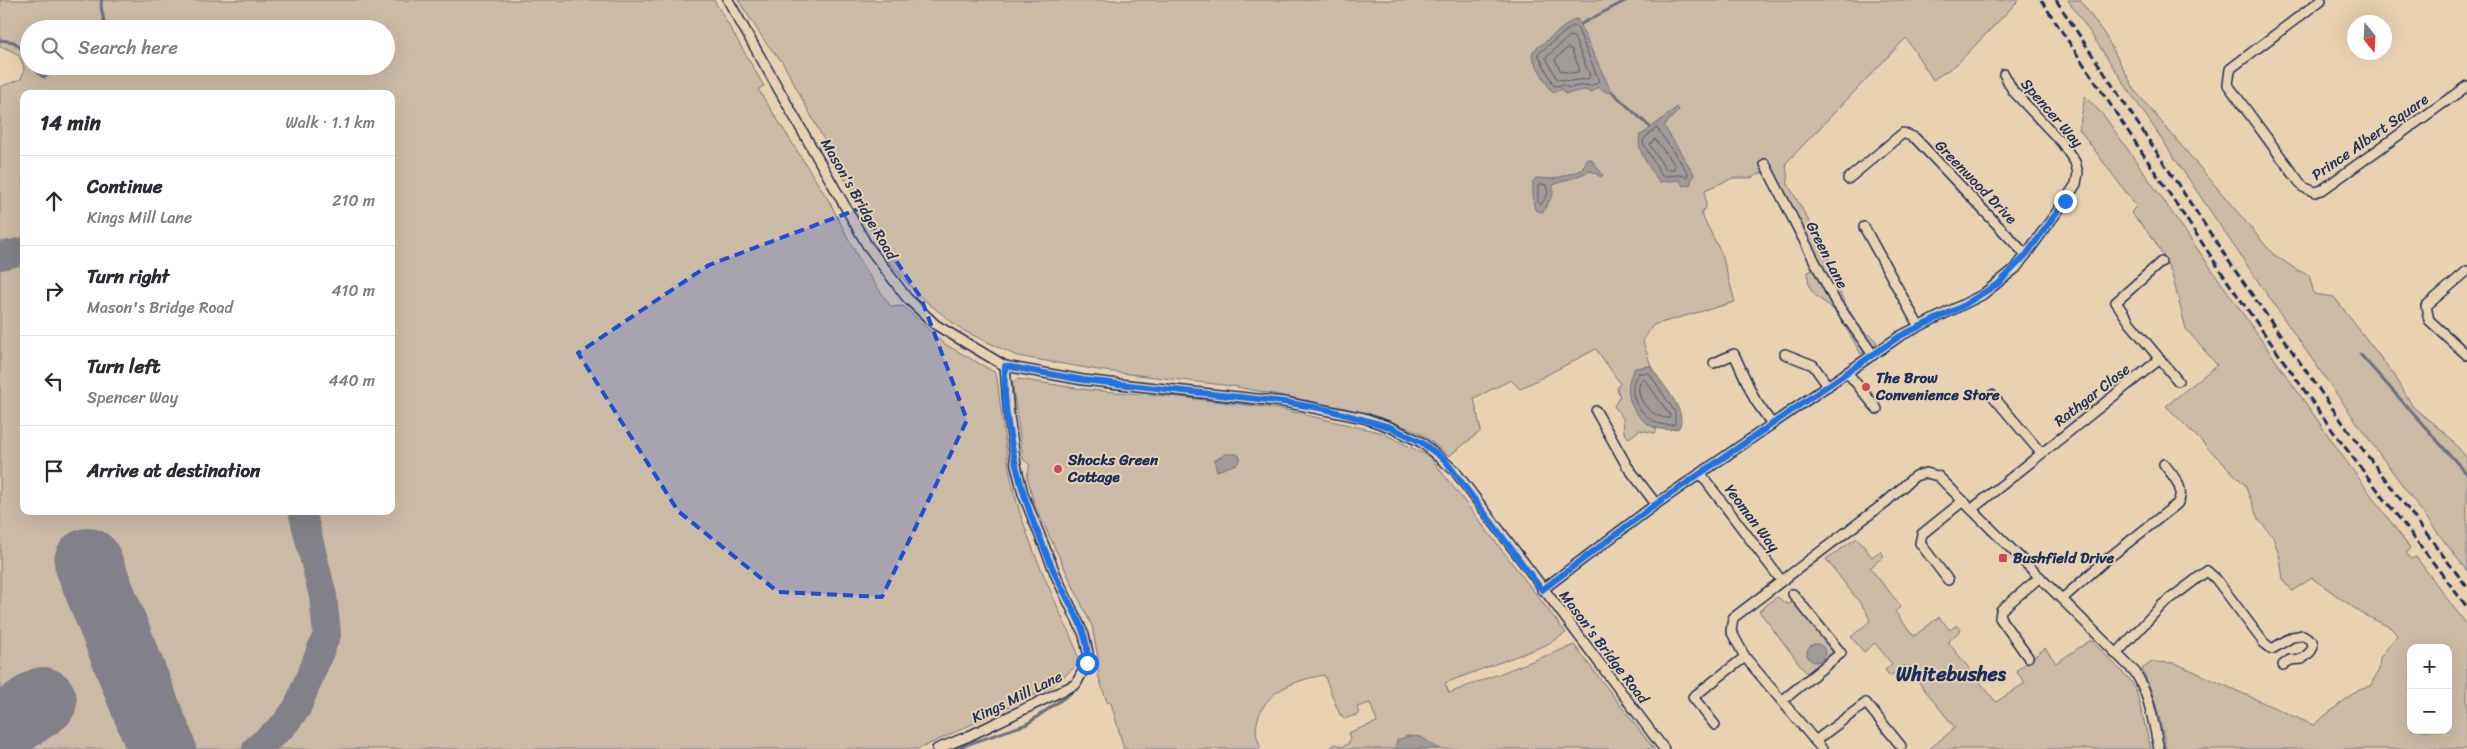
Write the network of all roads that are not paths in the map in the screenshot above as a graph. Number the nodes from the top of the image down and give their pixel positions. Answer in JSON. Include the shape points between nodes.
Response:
{"nodes":[{"id":1,"x":728,"y":0,"type":"edge"},
{"id":2,"x":2321,"y":0,"type":"edge"},
{"id":3,"x":2004,"y":74,"type":"dead end"},
{"id":4,"x":2467,"y":86,"type":"edge"},
{"id":5,"x":1765,"y":164,"type":"dead end"},
{"id":6,"x":1848,"y":179,"type":"dead end"},
{"id":7,"x":1864,"y":227,"type":"dead end"},
{"id":8,"x":2026,"y":255,"type":"junction"},
{"id":9,"x":2161,"y":262,"type":"dead end"},
{"id":10,"x":2467,"y":271,"type":"edge"},
{"id":11,"x":1918,"y":325,"type":"junction"},
{"id":12,"x":1785,"y":354,"type":"dead end"},
{"id":13,"x":1872,"y":355,"type":"junction"},
{"id":14,"x":2467,"y":356,"type":"edge"},
{"id":15,"x":2160,"y":359,"type":"junction"},
{"id":16,"x":1714,"y":362,"type":"dead end"},
{"id":17,"x":1005,"y":366,"type":"junction"},
{"id":18,"x":1847,"y":372,"type":"junction"},
{"id":19,"x":2178,"y":381,"type":"dead end"},
{"id":20,"x":1828,"y":386,"type":"junction"},
{"id":21,"x":1992,"y":395,"type":"dead end"},
{"id":22,"x":1877,"y":409,"type":"dead end"},
{"id":23,"x":1596,"y":411,"type":"dead end"},
{"id":24,"x":1772,"y":424,"type":"junction"},
{"id":25,"x":2042,"y":453,"type":"junction"},
{"id":26,"x":2164,"y":464,"type":"dead end"},
{"id":27,"x":1700,"y":473,"type":"junction"},
{"id":28,"x":1963,"y":501,"type":"junction"},
{"id":29,"x":1656,"y":504,"type":"junction"},
{"id":30,"x":1972,"y":509,"type":"junction"},
{"id":31,"x":2040,"y":577,"type":"junction"},
{"id":32,"x":1781,"y":580,"type":"junction"},
{"id":33,"x":1948,"y":580,"type":"dead end"},
{"id":34,"x":1542,"y":590,"type":"junction"},
{"id":35,"x":1793,"y":594,"type":"dead end"},
{"id":36,"x":2062,"y":599,"type":"junction"},
{"id":37,"x":2116,"y":654,"type":"junction"},
{"id":38,"x":1745,"y":657,"type":"junction"},
{"id":39,"x":2028,"y":657,"type":"dead end"},
{"id":40,"x":2283,"y":665,"type":"dead end"},
{"id":41,"x":1783,"y":700,"type":"junction"},
{"id":42,"x":1715,"y":725,"type":"dead end"},
{"id":43,"x":1815,"y":741,"type":"junction"},
{"id":44,"x":1901,"y":746,"type":"dead end"},
{"id":45,"x":937,"y":749,"type":"edge"},
{"id":46,"x":1664,"y":749,"type":"edge"},
{"id":47,"x":1822,"y":749,"type":"edge"},
{"id":48,"x":2159,"y":749,"type":"edge"}],
"edges":[{"from":1,"to":17,"type":"street","name":"Mason's Bridge Road","via":[[867,245],[889,277],[936,325]]},
{"from":2,"to":4,"type":"street","name":"Prince Albert Square","via":[[2230,69],[2227,78],[2228,86],[2303,187],[2315,192],[2322,190]]},
{"from":3,"to":8,"type":"street","name":"Spencer Way","via":[[2013,91],[2062,143],[2078,172],[2076,184]]},
{"from":5,"to":13,"type":"street","name":"Green Lane","via":[[1835,301]]},
{"from":6,"to":8,"type":"street","name":"Greenwood Drive","via":[[1903,133],[1915,138]]},
{"from":7,"to":11,"type":"street"},
{"from":8,"to":11,"type":"street","name":"Spencer Way","via":[[1999,283],[1982,295]]},
{"from":9,"to":15,"type":"street","via":[[2116,302]]},
{"from":10,"to":14,"type":"street","via":[[2426,306],[2429,320]]},
{"from":11,"to":13,"type":"street","name":"Spencer Way"},
{"from":12,"to":20,"type":"street","via":[[1813,365]]},
{"from":13,"to":18,"type":"street","name":"Spencer Way"},
{"from":15,"to":19,"type":"street"},
{"from":15,"to":25,"type":"street","name":"Rathgar Close"},
{"from":16,"to":24,"type":"street","via":[[1734,354],[1755,400]]},
{"from":17,"to":34,"type":"street","name":"Mason's Bridge Road","via":[[1083,380],[1284,402],[1325,409],[1390,427],[1421,442],[1445,460]]},
{"from":17,"to":45,"type":"street","name":"Kings Mill Lane","via":[[1009,416],[1023,494],[1084,635],[1087,663],[1076,684]]},
{"from":18,"to":20,"type":"street","name":"Spencer Way"},
{"from":18,"to":22,"type":"street"},
{"from":20,"to":24,"type":"street","name":"Spencer Way"},
{"from":21,"to":25,"type":"street"},
{"from":23,"to":29,"type":"street","via":[[1627,466]]},
{"from":24,"to":27,"type":"street","name":"Spencer Way"},
{"from":25,"to":30,"type":"street","name":"Rathgar Close"},
{"from":26,"to":36,"type":"street","via":[[2181,490],[2177,504]]},
{"from":27,"to":29,"type":"street","name":"Spencer Way"},
{"from":27,"to":32,"type":"street","name":"Yeoman Way"},
{"from":28,"to":30,"type":"street"},
{"from":28,"to":32,"type":"street","via":[[1938,476],[1926,473],[1915,476],[1886,502]]},
{"from":28,"to":33,"type":"street","via":[[1922,534],[1920,543]]},
{"from":29,"to":34,"type":"street","name":"Spencer Way"},
{"from":30,"to":31,"type":"street"},
{"from":31,"to":36,"type":"street"},
{"from":31,"to":39,"type":"street","via":[[2001,610],[2000,618]]},
{"from":32,"to":38,"type":"street","via":[[1733,618],[1731,631]]},
{"from":34,"to":46,"type":"street","name":"Mason's Bridge Road"},
{"from":35,"to":41,"type":"street","via":[[1841,653]]},
{"from":36,"to":37,"type":"street"},
{"from":37,"to":40,"type":"street","via":[[2162,605],[2207,571],[2272,649],[2292,637],[2303,635],[2312,641],[2312,651],[2302,659],[2290,660]]},
{"from":37,"to":48,"type":"street","via":[[2135,672],[2143,685]]},
{"from":38,"to":41,"type":"street"},
{"from":38,"to":42,"type":"street","via":[[1693,697]]},
{"from":41,"to":43,"type":"street"},
{"from":43,"to":44,"type":"street","via":[[1866,703]]},
{"from":43,"to":47,"type":"street"}]}
